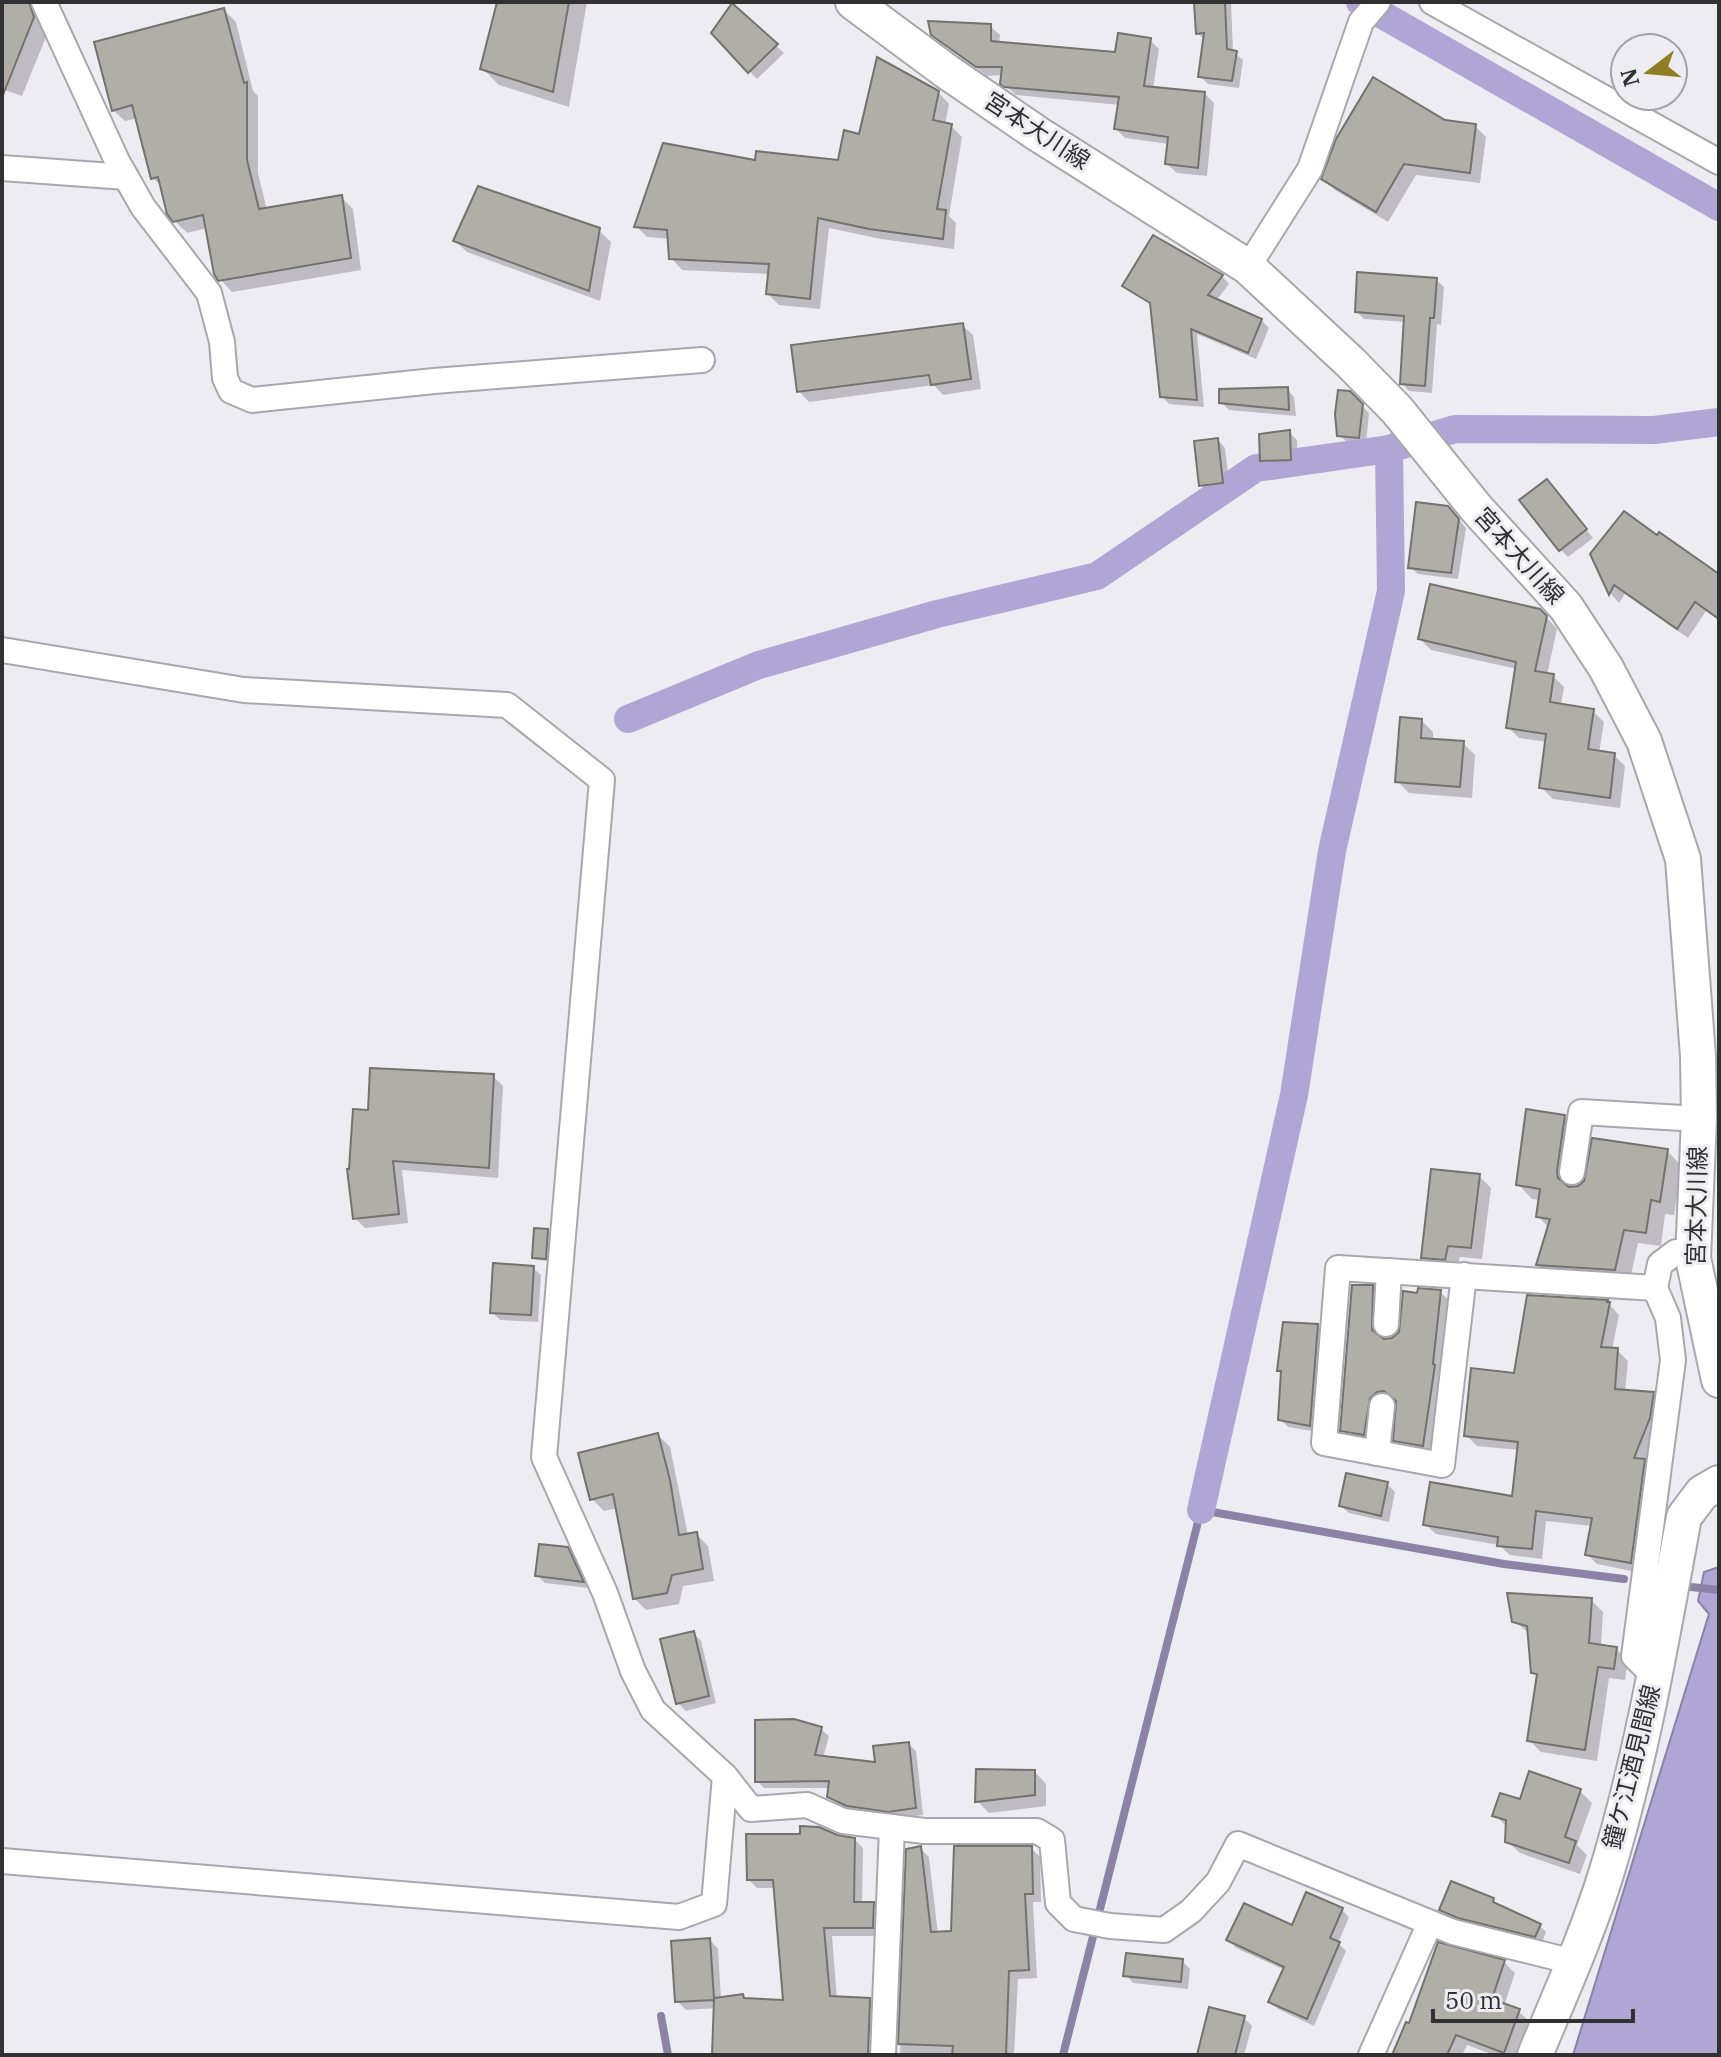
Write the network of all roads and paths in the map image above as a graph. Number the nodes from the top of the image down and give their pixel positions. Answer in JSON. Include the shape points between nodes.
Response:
{"nodes":[{"id":1,"x":44,"y":2,"type":"edge"},
{"id":2,"x":853,"y":2,"type":"edge"},
{"id":3,"x":1378,"y":2,"type":"edge"},
{"id":4,"x":1432,"y":2,"type":"edge"},
{"id":5,"x":1719,"y":162,"type":"edge"},
{"id":6,"x":2,"y":168,"type":"edge"},
{"id":7,"x":126,"y":177,"type":"junction"},
{"id":8,"x":1248,"y":267,"type":"junction"},
{"id":9,"x":702,"y":360,"type":"dead end"},
{"id":10,"x":2,"y":650,"type":"edge"},
{"id":11,"x":1699,"y":1119,"type":"junction"},
{"id":12,"x":1572,"y":1172,"type":"dead end"},
{"id":13,"x":1693,"y":1258,"type":"junction"},
{"id":14,"x":1389,"y":1271,"type":"junction"},
{"id":15,"x":1464,"y":1275,"type":"junction"},
{"id":16,"x":1655,"y":1288,"type":"junction"},
{"id":17,"x":1386,"y":1324,"type":"dead end"},
{"id":18,"x":1719,"y":1380,"type":"edge"},
{"id":19,"x":1382,"y":1406,"type":"dead end"},
{"id":20,"x":1377,"y":1453,"type":"junction"},
{"id":21,"x":1719,"y":1483,"type":"edge"},
{"id":22,"x":1654,"y":1676,"type":"junction"},
{"id":23,"x":725,"y":1776,"type":"junction"},
{"id":24,"x":892,"y":1827,"type":"junction"},
{"id":25,"x":2,"y":1861,"type":"edge"},
{"id":26,"x":1430,"y":1923,"type":"junction"},
{"id":27,"x":1574,"y":1962,"type":"junction"},
{"id":28,"x":883,"y":2055,"type":"edge"},
{"id":29,"x":1371,"y":2055,"type":"edge"},
{"id":30,"x":1535,"y":2055,"type":"edge"}],
"edges":[{"from":1,"to":7,"type":"street"},
{"from":2,"to":8,"type":"main road","name":"宮本大川線","via":[[1038,134]]},
{"from":3,"to":8,"type":"street","via":[[1361,22],[1310,169]]},
{"from":4,"to":5,"type":"street"},
{"from":6,"to":7,"type":"street"},
{"from":7,"to":9,"type":"street","via":[[209,293],[225,378],[231,391],[252,400]]},
{"from":8,"to":11,"type":"main road","name":"宮本大川線","via":[[1397,410],[1566,607],[1606,668],[1644,741],[1683,859]]},
{"from":10,"to":23,"type":"street","via":[[244,690],[507,705],[602,780],[544,1457],[653,1710]]},
{"from":11,"to":12,"type":"street","via":[[1581,1112]]},
{"from":11,"to":13,"type":"main road","name":"宮本大川線"},
{"from":13,"to":16,"type":"street","via":[[1676,1252],[1660,1264]]},
{"from":13,"to":18,"type":"main road","name":"宮本大川線"},
{"from":14,"to":15,"type":"street"},
{"from":14,"to":17,"type":"street"},
{"from":14,"to":20,"type":"street","via":[[1338,1268],[1324,1443]]},
{"from":15,"to":16,"type":"street"},
{"from":15,"to":20,"type":"street","via":[[1442,1465]]},
{"from":16,"to":22,"type":"street","via":[[1668,1318],[1673,1360],[1634,1656]]},
{"from":19,"to":20,"type":"street"},
{"from":21,"to":22,"type":"main road","name":"鐘ケ江酒見間線","via":[[1702,1493],[1684,1517]]},
{"from":22,"to":27,"type":"main road","name":"鐘ケ江酒見間線","via":[[1606,1874]]},
{"from":23,"to":24,"type":"street","via":[[751,1809],[807,1805],[843,1821]]},
{"from":23,"to":25,"type":"street","via":[[714,1904],[679,1917]]},
{"from":24,"to":26,"type":"street","via":[[1037,1831],[1052,1840],[1058,1903],[1074,1919],[1110,1926],[1164,1930],[1218,1882],[1238,1844]]},
{"from":24,"to":28,"type":"street"},
{"from":26,"to":27,"type":"street"},
{"from":26,"to":29,"type":"street"},
{"from":27,"to":30,"type":"main road","name":"鐘ケ江酒見間線"}]}
